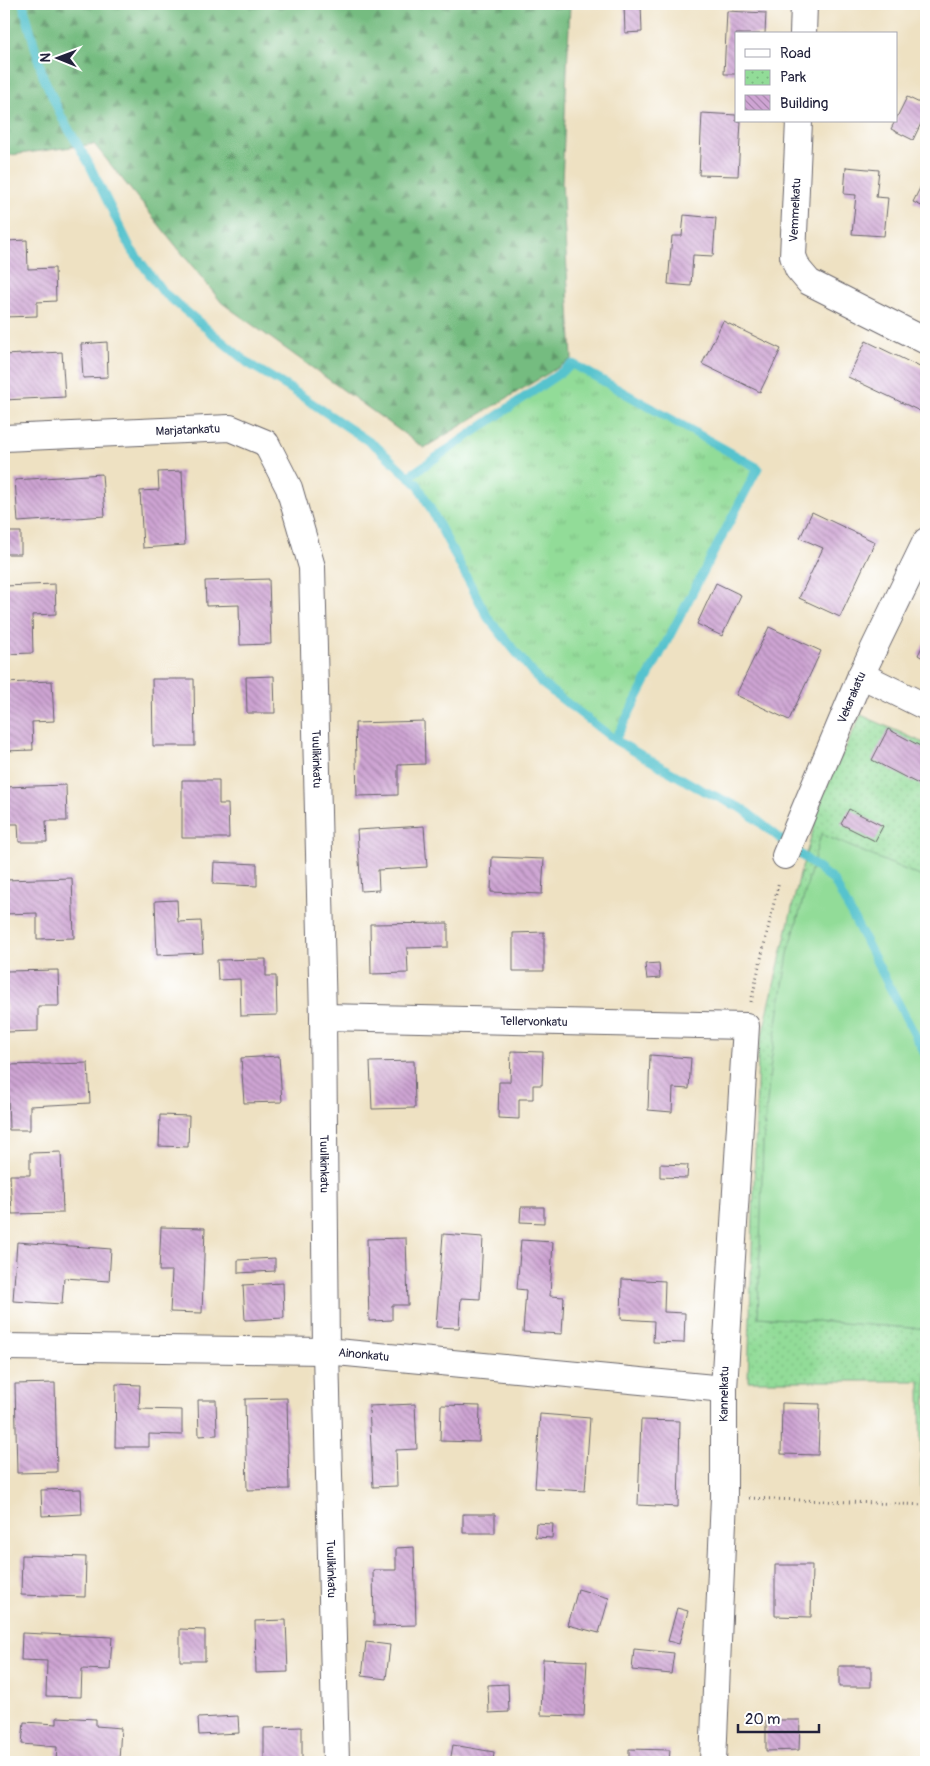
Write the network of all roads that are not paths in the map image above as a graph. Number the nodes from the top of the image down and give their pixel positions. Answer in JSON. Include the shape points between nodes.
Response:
{"nodes":[{"id":1,"x":804,"y":4,"type":"edge"},
{"id":2,"x":803,"y":32,"type":"edge"},
{"id":3,"x":799,"y":122,"type":"edge"},
{"id":4,"x":926,"y":341,"type":"edge"},
{"id":5,"x":4,"y":438,"type":"edge"},
{"id":6,"x":926,"y":541,"type":"edge"},
{"id":7,"x":312,"y":567,"type":"joint"},
{"id":8,"x":861,"y":675,"type":"junction"},
{"id":9,"x":926,"y":707,"type":"edge"},
{"id":10,"x":785,"y":856,"type":"road end"},
{"id":11,"x":323,"y":1017,"type":"junction"},
{"id":12,"x":746,"y":1026,"type":"joint"},
{"id":13,"x":4,"y":1347,"type":"edge"},
{"id":14,"x":326,"y":1351,"type":"junction"},
{"id":15,"x":724,"y":1389,"type":"junction"},
{"id":16,"x":336,"y":1762,"type":"edge"},
{"id":17,"x":713,"y":1762,"type":"edge"}],
"edges":[{"from":1,"to":2,"type":"street"},
{"from":3,"to":4,"type":"street","name":"Vemmelkatu","via":[[793,256],[798,268],[809,282]]},
{"from":5,"to":7,"type":"street","name":"Marjatankatu","via":[[230,428],[266,443],[289,488]]},
{"from":6,"to":8,"type":"street","name":"Vekarakatu"},
{"from":7,"to":11,"type":"street","name":"Tuulikinkatu"},
{"from":8,"to":9,"type":"street"},
{"from":8,"to":10,"type":"street","name":"Vekarakatu"},
{"from":11,"to":12,"type":"street","name":"Tellervonkatu"},
{"from":11,"to":14,"type":"street","name":"Tuulikinkatu"},
{"from":12,"to":15,"type":"street","name":"Kannelkatu"},
{"from":13,"to":14,"type":"street","name":"Ainonkatu"},
{"from":14,"to":15,"type":"street","name":"Ainonkatu"},
{"from":14,"to":16,"type":"street","name":"Tuulikinkatu"},
{"from":15,"to":17,"type":"street","name":"Kannelkatu","via":[[724,1497]]}]}
